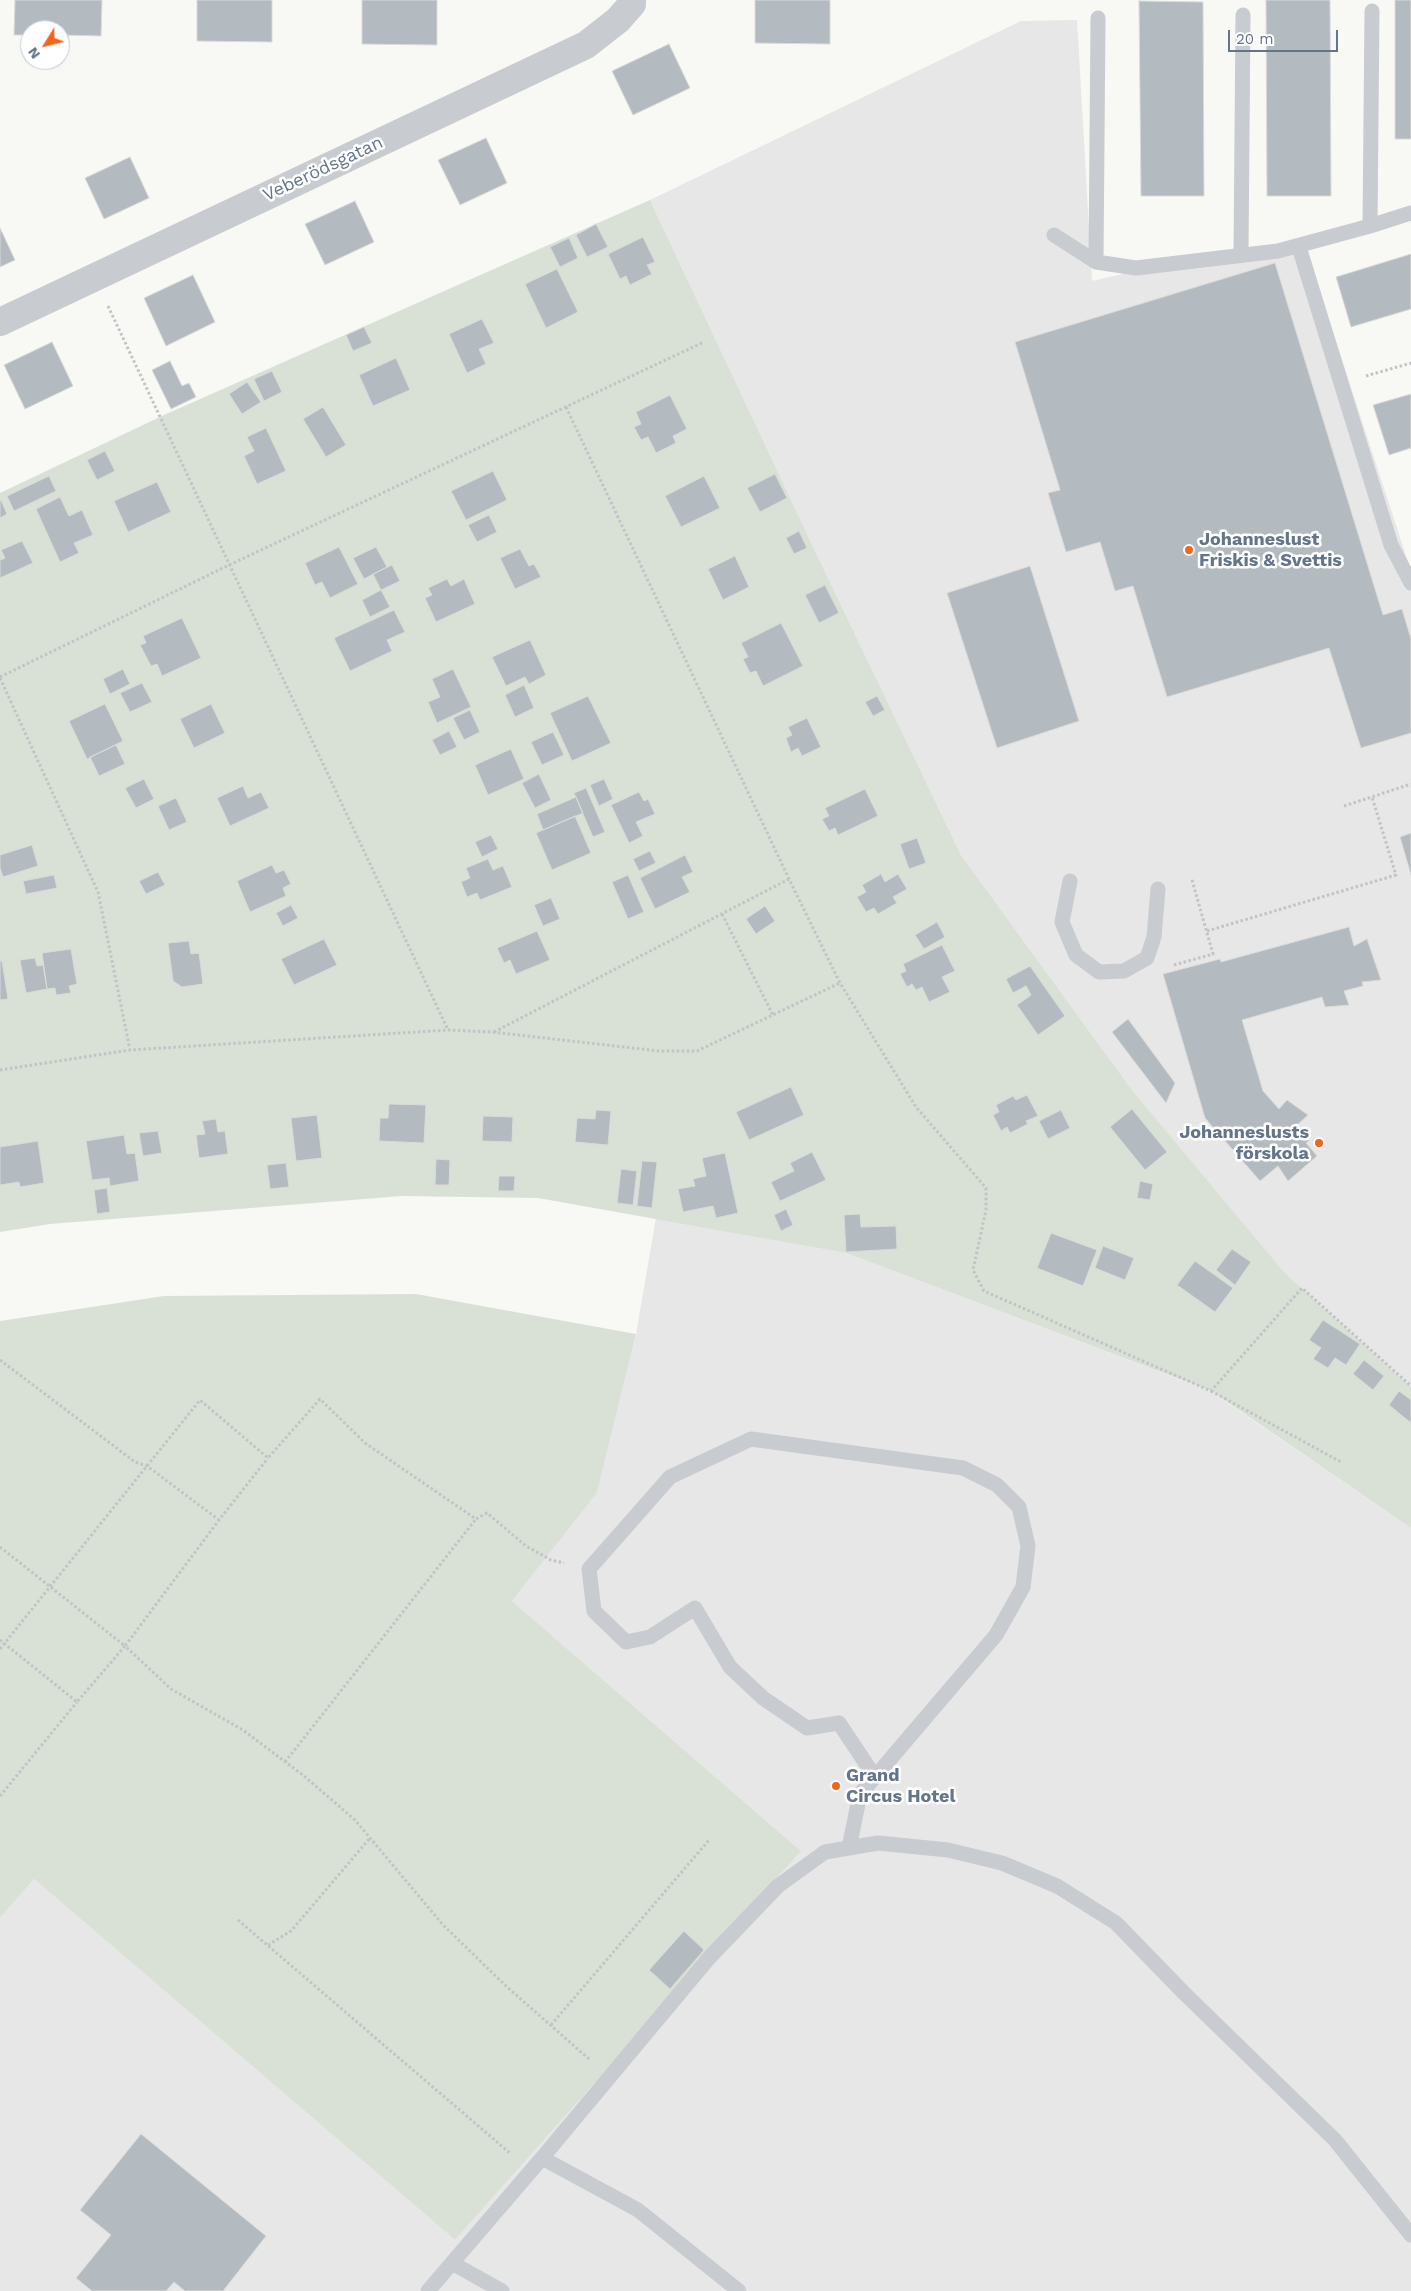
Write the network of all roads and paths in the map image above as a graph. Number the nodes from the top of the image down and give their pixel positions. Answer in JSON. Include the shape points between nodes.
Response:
{"nodes":[{"id":1,"x":632,"y":0,"type":"edge"},
{"id":2,"x":1372,"y":11,"type":"dead end"},
{"id":3,"x":1242,"y":15,"type":"dead end"},
{"id":4,"x":1098,"y":18,"type":"dead end"},
{"id":5,"x":1411,"y":213,"type":"edge"},
{"id":6,"x":1370,"y":226,"type":"junction"},
{"id":7,"x":1054,"y":235,"type":"dead end"},
{"id":8,"x":1299,"y":247,"type":"junction"},
{"id":9,"x":1241,"y":254,"type":"junction"},
{"id":10,"x":1096,"y":262,"type":"junction"},
{"id":11,"x":94,"y":277,"type":"junction"},
{"id":12,"x":0,"y":322,"type":"edge"},
{"id":13,"x":704,"y":342,"type":"dead end"},
{"id":14,"x":1411,"y":363,"type":"edge"},
{"id":15,"x":1342,"y":384,"type":"junction"},
{"id":16,"x":566,"y":407,"type":"junction"},
{"id":17,"x":230,"y":565,"type":"junction"},
{"id":18,"x":1411,"y":583,"type":"edge"},
{"id":19,"x":0,"y":678,"type":"edge"},
{"id":20,"x":1411,"y":784,"type":"edge"},
{"id":21,"x":1372,"y":797,"type":"junction"},
{"id":22,"x":1344,"y":806,"type":"dead end"},
{"id":23,"x":788,"y":879,"type":"junction"},
{"id":24,"x":1192,"y":880,"type":"dead end"},
{"id":25,"x":1070,"y":881,"type":"dead end"},
{"id":26,"x":1158,"y":889,"type":"dead end"},
{"id":27,"x":722,"y":914,"type":"junction"},
{"id":28,"x":1207,"y":931,"type":"junction"},
{"id":29,"x":1148,"y":955,"type":"junction"},
{"id":30,"x":840,"y":983,"type":"junction"},
{"id":31,"x":773,"y":1014,"type":"junction"},
{"id":32,"x":448,"y":1030,"type":"junction"},
{"id":33,"x":492,"y":1032,"type":"junction"},
{"id":34,"x":130,"y":1050,"type":"junction"},
{"id":35,"x":0,"y":1070,"type":"edge"},
{"id":36,"x":0,"y":1360,"type":"edge"},
{"id":37,"x":1411,"y":1386,"type":"edge"},
{"id":38,"x":1210,"y":1391,"type":"junction"},
{"id":39,"x":268,"y":1458,"type":"junction"},
{"id":40,"x":1341,"y":1462,"type":"dead end"},
{"id":41,"x":147,"y":1466,"type":"junction"},
{"id":42,"x":476,"y":1519,"type":"junction"},
{"id":43,"x":219,"y":1520,"type":"junction"},
{"id":44,"x":0,"y":1546,"type":"edge"},
{"id":45,"x":588,"y":1569,"type":"junction"},
{"id":46,"x":50,"y":1587,"type":"junction"},
{"id":47,"x":0,"y":1640,"type":"edge"},
{"id":48,"x":4,"y":1644,"type":"junction"},
{"id":49,"x":125,"y":1646,"type":"junction"},
{"id":50,"x":0,"y":1649,"type":"edge"},
{"id":51,"x":77,"y":1702,"type":"junction"},
{"id":52,"x":285,"y":1762,"type":"junction"},
{"id":53,"x":875,"y":1777,"type":"junction"},
{"id":54,"x":0,"y":1796,"type":"edge"},
{"id":55,"x":370,"y":1838,"type":"junction"},
{"id":56,"x":709,"y":1840,"type":"dead end"},
{"id":57,"x":849,"y":1848,"type":"junction"},
{"id":58,"x":238,"y":1920,"type":"dead end"},
{"id":59,"x":268,"y":1945,"type":"junction"},
{"id":60,"x":550,"y":2025,"type":"junction"},
{"id":61,"x":608,"y":2076,"type":"junction"},
{"id":62,"x":542,"y":2158,"type":"junction"},
{"id":63,"x":531,"y":2170,"type":"junction"},
{"id":64,"x":1411,"y":2235,"type":"edge"},
{"id":65,"x":452,"y":2263,"type":"junction"},
{"id":66,"x":428,"y":2291,"type":"edge"},
{"id":67,"x":502,"y":2291,"type":"edge"},
{"id":68,"x":739,"y":2291,"type":"edge"}],
"edges":[{"from":1,"to":11,"type":"street","name":"Veberödsgatan","via":[[618,20],[586,45]]},
{"from":2,"to":6,"type":"lane"},
{"from":3,"to":9,"type":"lane"},
{"from":4,"to":10,"type":"lane"},
{"from":5,"to":6,"type":"lane"},
{"from":6,"to":8,"type":"lane"},
{"from":7,"to":10,"type":"lane"},
{"from":8,"to":9,"type":"lane"},
{"from":8,"to":15,"type":"lane"},
{"from":9,"to":10,"type":"lane","via":[[1136,268]]},
{"from":11,"to":12,"type":"street","name":"Veberödsgatan"},
{"from":11,"to":17,"type":"path"},
{"from":13,"to":16,"type":"path"},
{"from":14,"to":15,"type":"path"},
{"from":15,"to":18,"type":"lane","via":[[1390,545]]},
{"from":16,"to":17,"type":"path"},
{"from":16,"to":23,"type":"path"},
{"from":17,"to":19,"type":"path"},
{"from":17,"to":32,"type":"path"},
{"from":19,"to":34,"type":"path","via":[[98,892]]},
{"from":20,"to":21,"type":"path"},
{"from":21,"to":22,"type":"path"},
{"from":21,"to":28,"type":"path","via":[[1396,875]]},
{"from":23,"to":27,"type":"path"},
{"from":23,"to":30,"type":"path"},
{"from":24,"to":28,"type":"path"},
{"from":25,"to":29,"type":"lane","via":[[1062,922],[1076,955],[1099,972],[1124,971]]},
{"from":26,"to":29,"type":"lane","via":[[1154,937]]},
{"from":27,"to":31,"type":"path"},
{"from":27,"to":33,"type":"path"},
{"from":28,"to":29,"type":"path","via":[[1213,954],[1171,965]]},
{"from":30,"to":31,"type":"path"},
{"from":30,"to":38,"type":"path","via":[[916,1107],[986,1188],[986,1210],[973,1270],[984,1291]]},
{"from":31,"to":33,"type":"path","via":[[697,1051],[658,1051]]},
{"from":32,"to":33,"type":"path"},
{"from":32,"to":34,"type":"path"},
{"from":34,"to":35,"type":"path"},
{"from":36,"to":41,"type":"path","via":[[135,1462]]},
{"from":37,"to":38,"type":"path","via":[[1302,1288]]},
{"from":38,"to":40,"type":"path"},
{"from":39,"to":41,"type":"path","via":[[200,1400]]},
{"from":39,"to":42,"type":"path","via":[[320,1399],[365,1443]]},
{"from":39,"to":43,"type":"path"},
{"from":41,"to":43,"type":"path"},
{"from":41,"to":46,"type":"path"},
{"from":42,"to":45,"type":"path","via":[[488,1513],[526,1546],[551,1560]]},
{"from":42,"to":52,"type":"path"},
{"from":43,"to":49,"type":"path"},
{"from":44,"to":46,"type":"path"},
{"from":45,"to":53,"type":"lane","via":[[594,1611],[626,1642],[650,1636],[694,1608],[730,1667],[763,1698],[807,1728],[840,1723]]},
{"from":45,"to":53,"type":"lane","via":[[670,1477],[751,1439],[962,1468],[997,1485],[1019,1507],[1028,1546],[1023,1586],[996,1635]]},
{"from":46,"to":48,"type":"path"},
{"from":46,"to":49,"type":"path"},
{"from":47,"to":48,"type":"path"},
{"from":48,"to":50,"type":"path"},
{"from":48,"to":51,"type":"path"},
{"from":49,"to":51,"type":"path"},
{"from":49,"to":52,"type":"path","via":[[171,1689],[243,1730]]},
{"from":51,"to":54,"type":"path"},
{"from":52,"to":55,"type":"path","via":[[355,1820]]},
{"from":53,"to":57,"type":"lane","via":[[860,1794]]},
{"from":55,"to":59,"type":"path","via":[[290,1931]]},
{"from":55,"to":60,"type":"path","via":[[443,1924]]},
{"from":56,"to":60,"type":"path"},
{"from":57,"to":61,"type":"lane","via":[[825,1852],[778,1886],[709,1958]]},
{"from":57,"to":64,"type":"lane","via":[[878,1843],[948,1850],[1002,1864],[1057,1886],[1116,1923],[1335,2140]]},
{"from":58,"to":59,"type":"path"},
{"from":59,"to":63,"type":"path"},
{"from":60,"to":61,"type":"path"},
{"from":61,"to":62,"type":"lane"},
{"from":62,"to":63,"type":"lane"},
{"from":62,"to":68,"type":"lane","via":[[638,2210]]},
{"from":63,"to":65,"type":"lane"},
{"from":65,"to":66,"type":"lane"},
{"from":65,"to":67,"type":"lane"}]}
